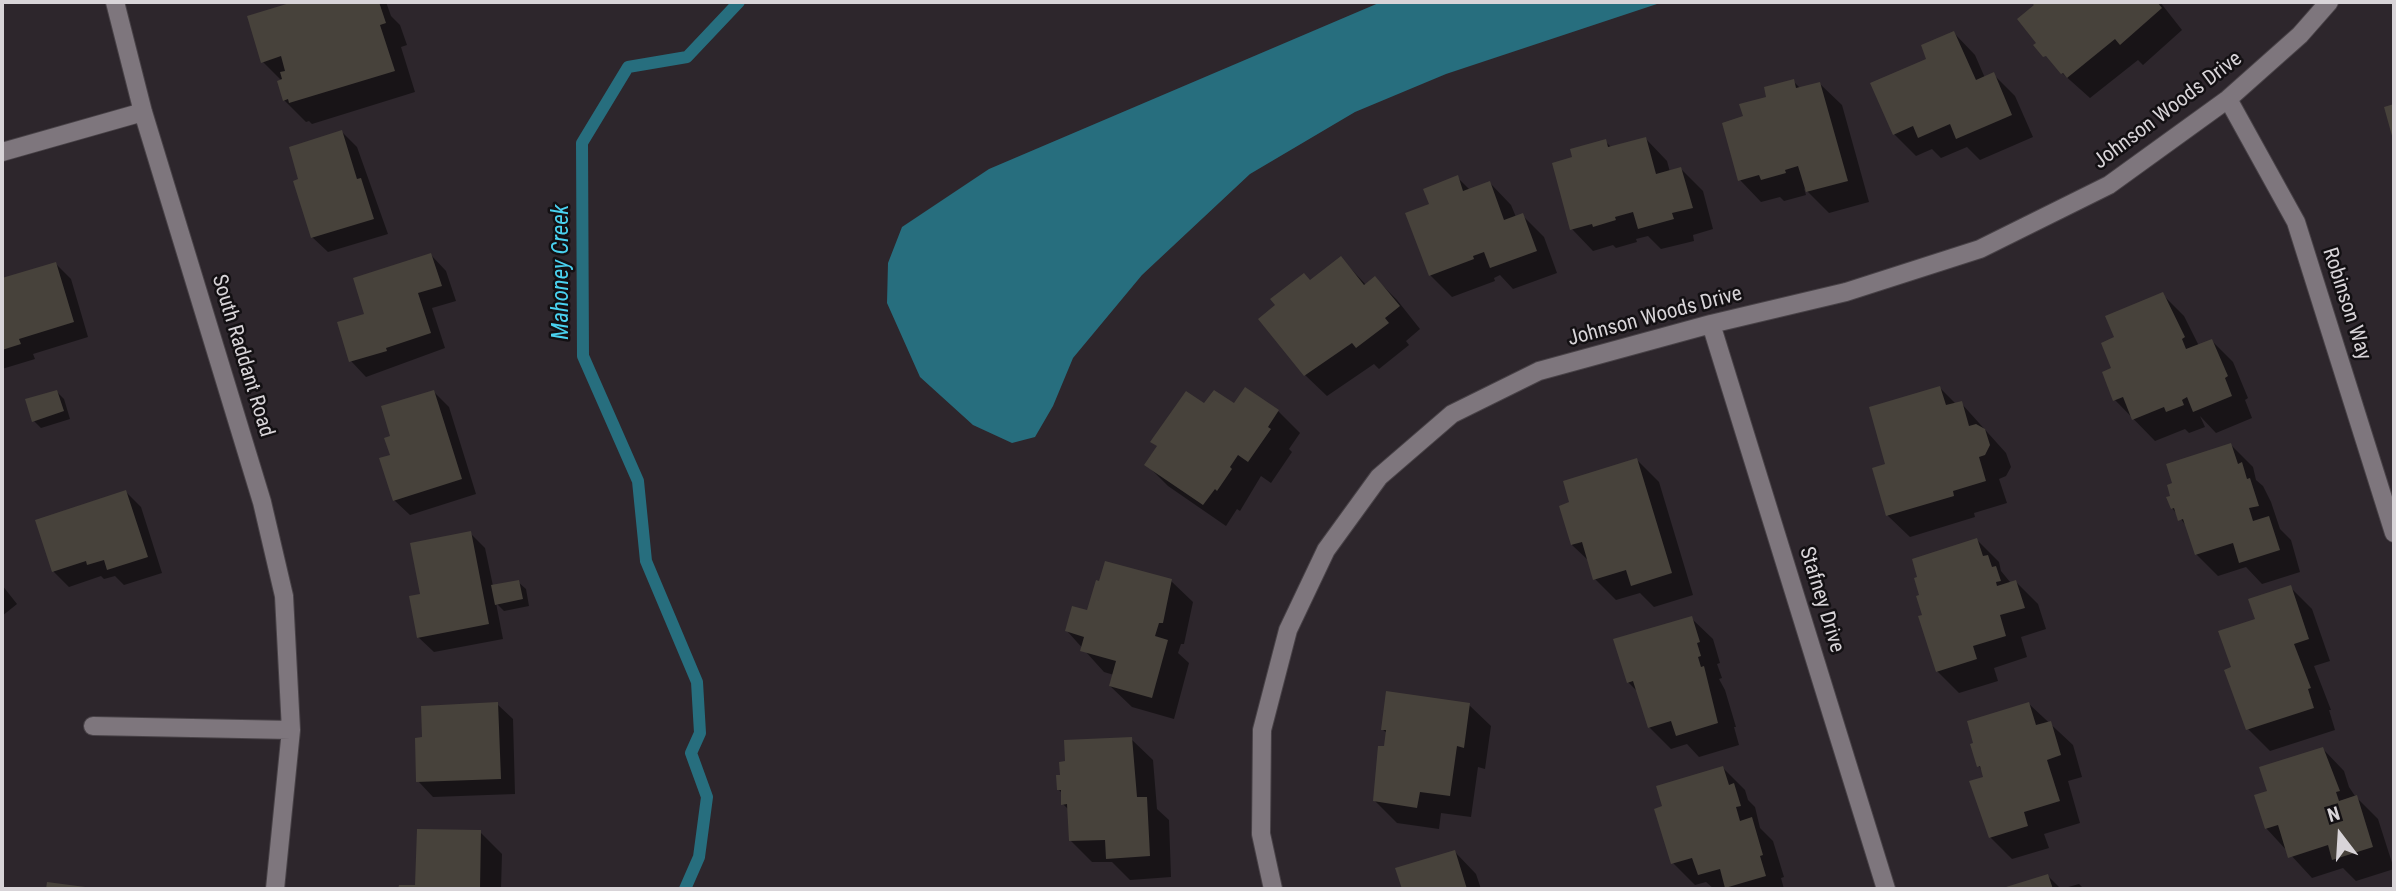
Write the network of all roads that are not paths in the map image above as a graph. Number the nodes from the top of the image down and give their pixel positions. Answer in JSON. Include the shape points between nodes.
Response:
{"nodes":[{"id":1,"x":115,"y":2,"type":"edge"},
{"id":2,"x":2329,"y":2,"type":"edge"},
{"id":3,"x":2228,"y":99,"type":"junction"},
{"id":4,"x":144,"y":112,"type":"junction"},
{"id":5,"x":2,"y":152,"type":"edge"},
{"id":6,"x":1712,"y":324,"type":"junction"},
{"id":7,"x":2394,"y":533,"type":"edge"},
{"id":8,"x":93,"y":726,"type":"dead end"},
{"id":9,"x":291,"y":730,"type":"junction"},
{"id":10,"x":275,"y":889,"type":"edge"},
{"id":11,"x":1273,"y":889,"type":"edge"},
{"id":12,"x":1886,"y":889,"type":"edge"}],
"edges":[{"from":1,"to":4,"type":"street","name":"South Raddant Road"},
{"from":2,"to":3,"type":"street","name":"Johnson Woods Drive","via":[[2300,35]]},
{"from":3,"to":6,"type":"street","name":"Johnson Woods Drive","via":[[2109,185],[1980,249],[1846,292]]},
{"from":3,"to":7,"type":"street","name":"Robinson Way","via":[[2296,222]]},
{"from":4,"to":5,"type":"street"},
{"from":4,"to":9,"type":"street","name":"South Raddant Road","via":[[262,502],[284,596]]},
{"from":6,"to":11,"type":"street","name":"Johnson Woods Drive","via":[[1539,371],[1452,414],[1379,477],[1326,550],[1287,630],[1262,730],[1261,834]]},
{"from":6,"to":12,"type":"street","name":"Stafney Drive"},
{"from":8,"to":9,"type":"street"},
{"from":9,"to":10,"type":"street","name":"South Raddant Road"}]}
